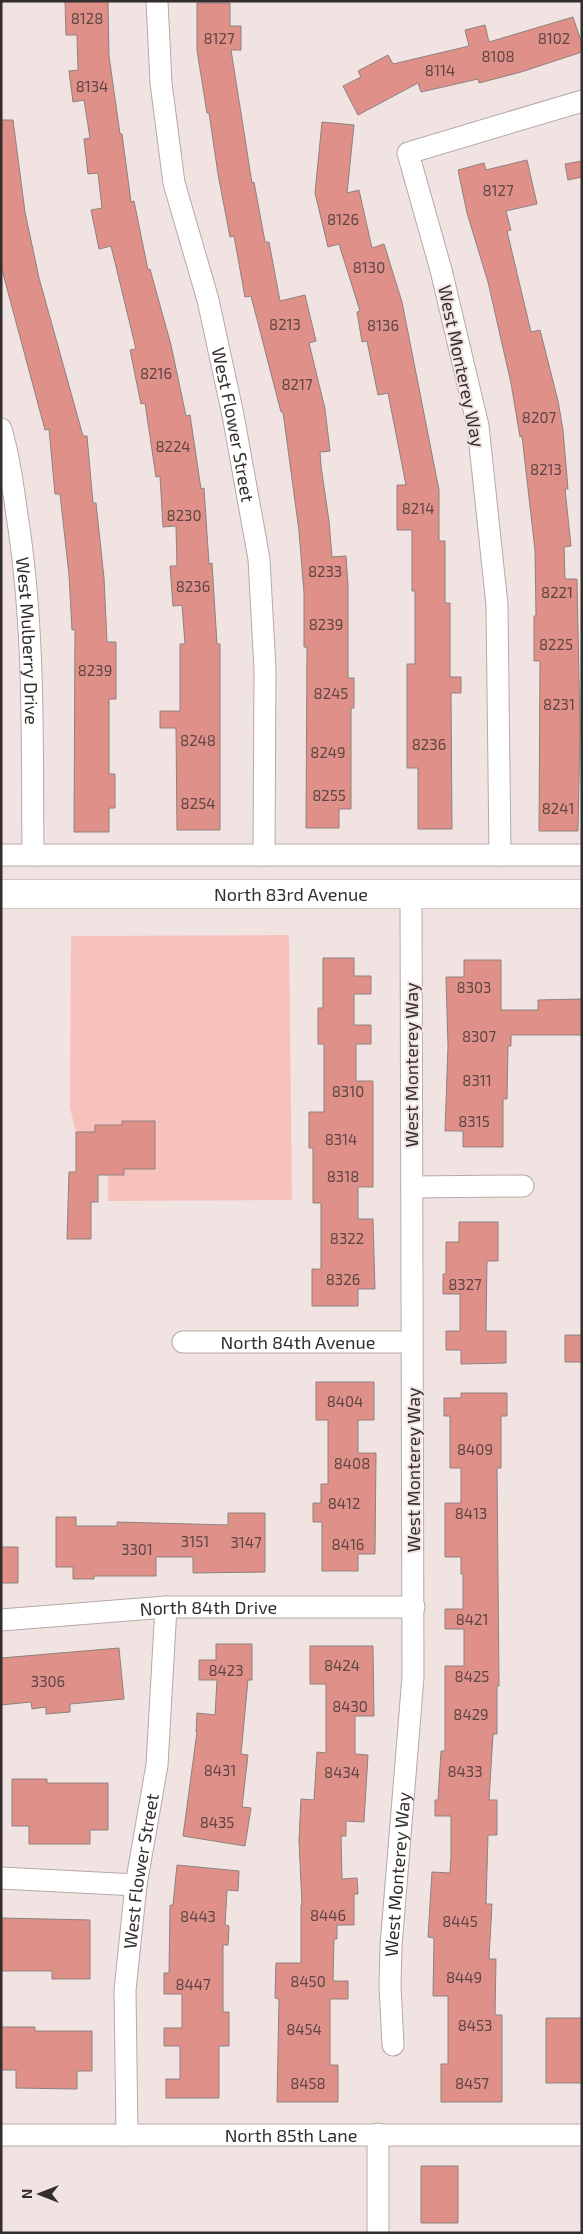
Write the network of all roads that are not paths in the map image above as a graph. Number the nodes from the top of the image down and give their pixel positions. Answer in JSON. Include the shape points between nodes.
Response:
{"nodes":[{"id":1,"x":157,"y":1,"type":"edge"},
{"id":2,"x":582,"y":102,"type":"edge"},
{"id":3,"x":1,"y":429,"type":"edge"},
{"id":4,"x":5,"y":455,"type":"edge"},
{"id":5,"x":1,"y":855,"type":"edge"},
{"id":6,"x":32,"y":855,"type":"junction"},
{"id":7,"x":264,"y":855,"type":"junction"},
{"id":8,"x":500,"y":855,"type":"junction"},
{"id":9,"x":582,"y":855,"type":"edge"},
{"id":10,"x":1,"y":894,"type":"edge"},
{"id":11,"x":411,"y":894,"type":"junction"},
{"id":12,"x":582,"y":894,"type":"edge"},
{"id":13,"x":523,"y":1186,"type":"dead end"},
{"id":14,"x":412,"y":1187,"type":"junction"},
{"id":15,"x":183,"y":1342,"type":"dead end"},
{"id":16,"x":412,"y":1342,"type":"junction"},
{"id":17,"x":414,"y":1606,"type":"junction"},
{"id":18,"x":166,"y":1607,"type":"junction"},
{"id":19,"x":1,"y":1620,"type":"edge"},
{"id":20,"x":1,"y":1878,"type":"edge"},
{"id":21,"x":136,"y":1885,"type":"junction"},
{"id":22,"x":394,"y":2045,"type":"dead end"},
{"id":23,"x":378,"y":2134,"type":"junction"},
{"id":24,"x":1,"y":2135,"type":"edge"},
{"id":25,"x":127,"y":2135,"type":"junction"},
{"id":26,"x":582,"y":2135,"type":"edge"},
{"id":27,"x":378,"y":2233,"type":"edge"}],
"edges":[{"from":1,"to":7,"type":"street","name":"West Flower Street","via":[[161,83],[174,183],[208,300],[259,559],[265,670]]},
{"from":2,"to":8,"type":"street","name":"West Monterey Way","via":[[408,153],[441,270],[478,426],[496,605]]},
{"from":3,"to":4,"type":"street","name":"West Mulberry Drive"},
{"from":4,"to":6,"type":"street","name":"West Mulberry Drive","via":[[27,580],[30,621]]},
{"from":5,"to":6,"type":"street"},
{"from":6,"to":7,"type":"street"},
{"from":7,"to":8,"type":"street"},
{"from":8,"to":9,"type":"street"},
{"from":10,"to":11,"type":"main road","name":"North 83rd Avenue"},
{"from":11,"to":12,"type":"main road","name":"North 83rd Avenue"},
{"from":11,"to":14,"type":"street","name":"West Monterey Way"},
{"from":13,"to":14,"type":"street"},
{"from":14,"to":16,"type":"street","name":"West Monterey Way"},
{"from":15,"to":16,"type":"street","name":"North 84th Avenue"},
{"from":16,"to":17,"type":"street","name":"West Monterey Way"},
{"from":17,"to":18,"type":"street","name":"North 84th Drive"},
{"from":17,"to":22,"type":"street","name":"West Monterey Way","via":[[413,1677],[391,1946]]},
{"from":18,"to":19,"type":"street","name":"North 84th Drive"},
{"from":18,"to":21,"type":"street","name":"West Flower Street","via":[[156,1765]]},
{"from":20,"to":21,"type":"street"},
{"from":21,"to":25,"type":"street","name":"West Flower Street","via":[[125,1990]]},
{"from":23,"to":25,"type":"street","name":"North 85th Lane"},
{"from":23,"to":26,"type":"street","name":"North 85th Lane"},
{"from":23,"to":27,"type":"street"},
{"from":24,"to":25,"type":"street","name":"North 85th Lane"}]}
